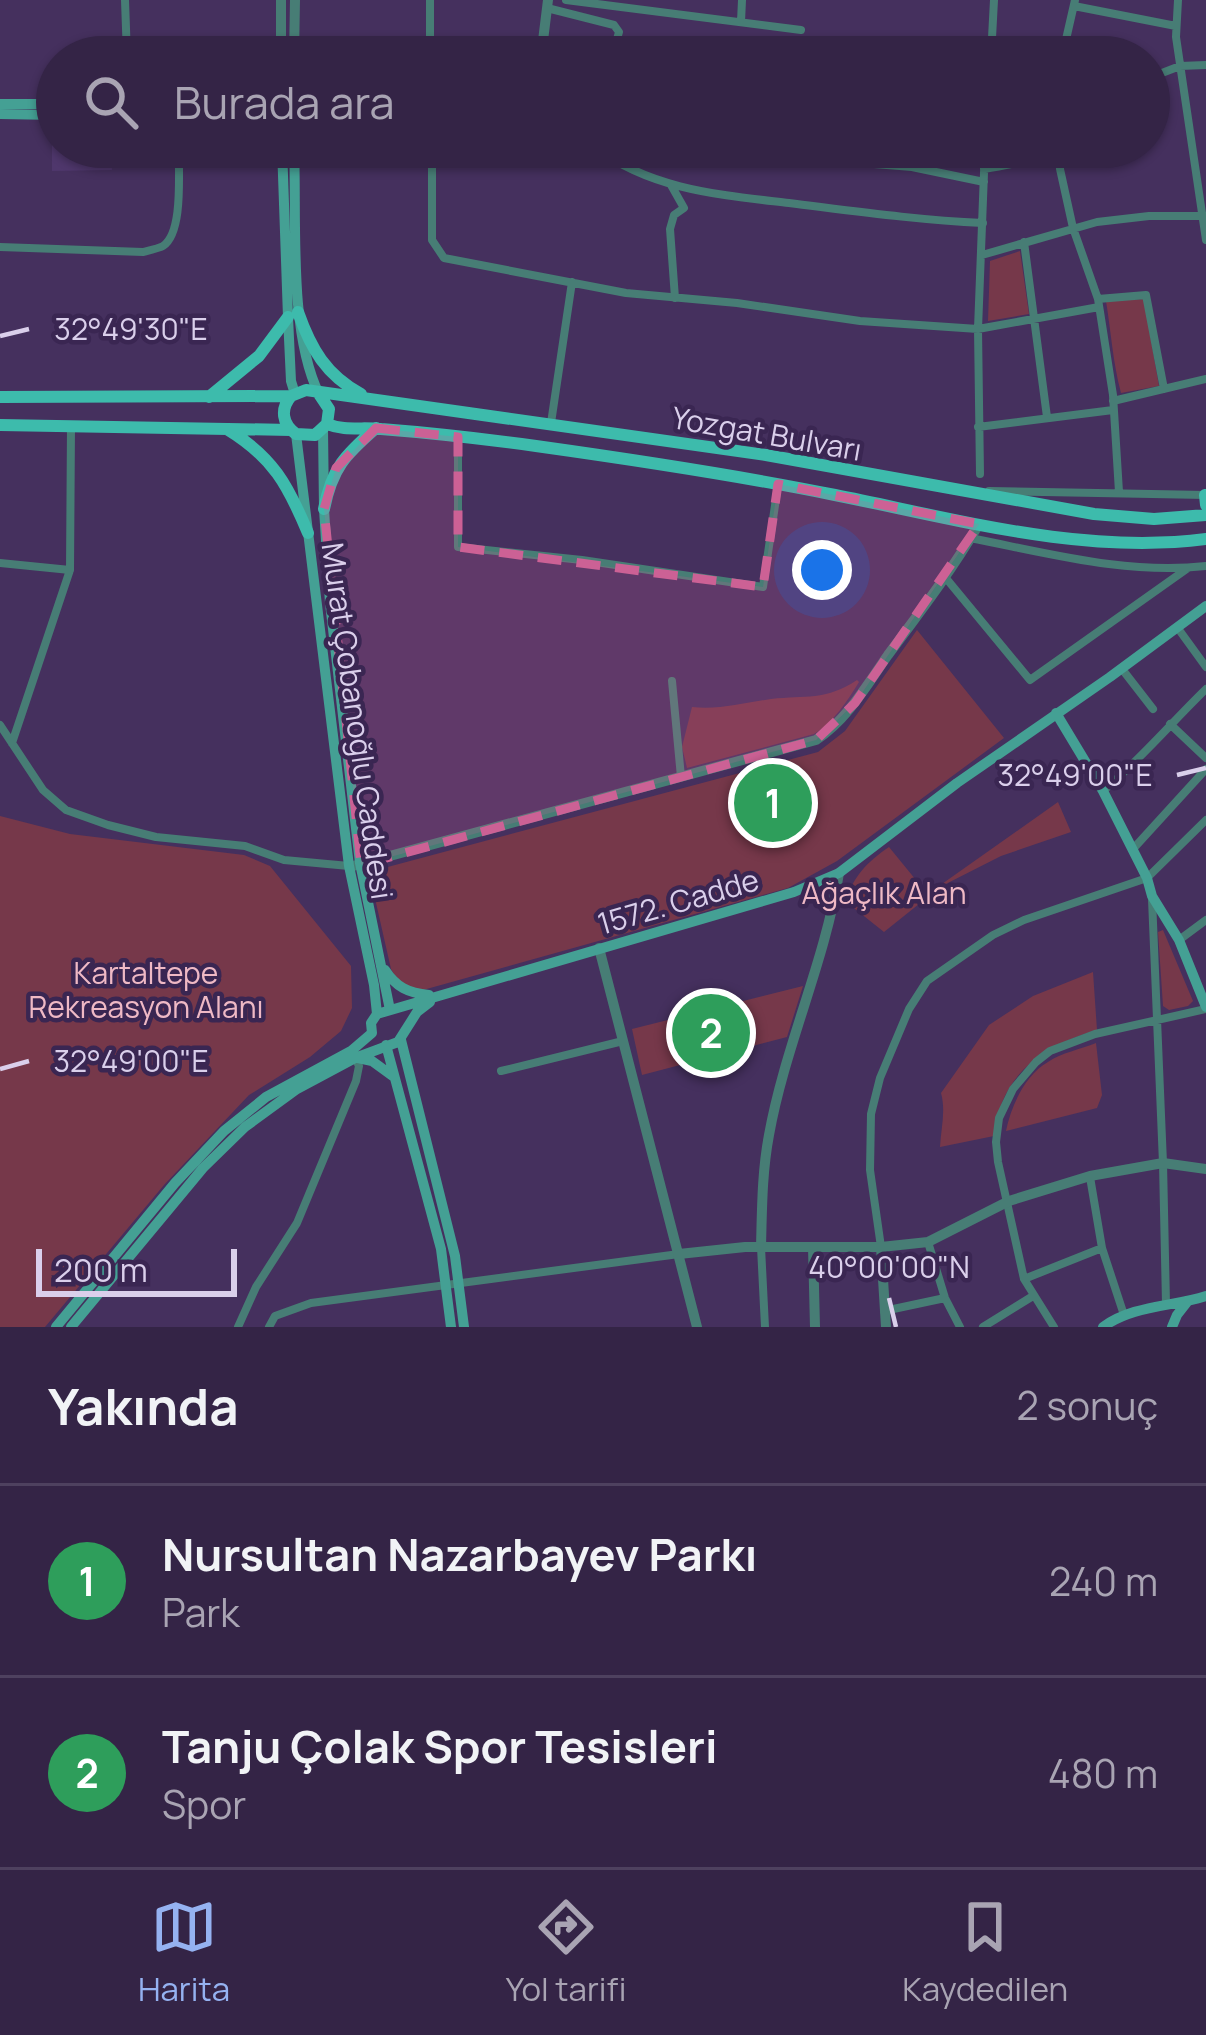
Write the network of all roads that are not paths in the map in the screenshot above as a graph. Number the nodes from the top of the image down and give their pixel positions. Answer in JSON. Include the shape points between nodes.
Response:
{"nodes":[{"id":1,"x":125,"y":0,"type":"edge"},
{"id":2,"x":281,"y":0,"type":"edge"},
{"id":3,"x":295,"y":0,"type":"edge"},
{"id":4,"x":430,"y":0,"type":"edge"},
{"id":5,"x":566,"y":0,"type":"edge"},
{"id":6,"x":742,"y":0,"type":"edge"},
{"id":7,"x":994,"y":0,"type":"edge"},
{"id":8,"x":1178,"y":0,"type":"edge"},
{"id":9,"x":1074,"y":3,"type":"edge"},
{"id":10,"x":547,"y":4,"type":"edge"},
{"id":11,"x":741,"y":22,"type":"junction"},
{"id":12,"x":1176,"y":26,"type":"junction"},
{"id":13,"x":801,"y":30,"type":"dead end"},
{"id":14,"x":126,"y":36,"type":"edge"},
{"id":15,"x":281,"y":36,"type":"edge"},
{"id":16,"x":294,"y":36,"type":"edge"},
{"id":17,"x":430,"y":36,"type":"edge"},
{"id":18,"x":543,"y":36,"type":"edge"},
{"id":19,"x":619,"y":36,"type":"edge"},
{"id":20,"x":992,"y":36,"type":"edge"},
{"id":21,"x":1067,"y":36,"type":"edge"},
{"id":22,"x":1206,"y":65,"type":"edge"},
{"id":23,"x":1180,"y":66,"type":"junction"},
{"id":24,"x":1170,"y":70,"type":"edge"},
{"id":25,"x":0,"y":104,"type":"edge"},
{"id":26,"x":36,"y":104,"type":"edge"},
{"id":27,"x":0,"y":114,"type":"edge"},
{"id":28,"x":36,"y":115,"type":"edge"},
{"id":29,"x":1206,"y":127,"type":"edge"},
{"id":30,"x":1190,"y":128,"type":"junction"},
{"id":31,"x":178,"y":168,"type":"edge"},
{"id":32,"x":283,"y":168,"type":"edge"},
{"id":33,"x":294,"y":168,"type":"edge"},
{"id":34,"x":432,"y":168,"type":"edge"},
{"id":35,"x":630,"y":168,"type":"edge"},
{"id":36,"x":917,"y":168,"type":"edge"},
{"id":37,"x":990,"y":168,"type":"edge"},
{"id":38,"x":1060,"y":168,"type":"edge"},
{"id":39,"x":984,"y":169,"type":"joint"},
{"id":40,"x":984,"y":182,"type":"junction"},
{"id":41,"x":671,"y":185,"type":"junction"},
{"id":42,"x":1204,"y":216,"type":"edge"},
{"id":43,"x":983,"y":223,"type":"junction"},
{"id":44,"x":1073,"y":228,"type":"junction"},
{"id":45,"x":1206,"y":240,"type":"edge"},
{"id":46,"x":1024,"y":242,"type":"junction"},
{"id":47,"x":0,"y":247,"type":"edge"},
{"id":48,"x":982,"y":255,"type":"junction"},
{"id":49,"x":572,"y":283,"type":"junction"},
{"id":50,"x":675,"y":298,"type":"junction"},
{"id":51,"x":1098,"y":303,"type":"junction"},
{"id":52,"x":293,"y":315,"type":"junction"},
{"id":53,"x":1035,"y":321,"type":"junction"},
{"id":54,"x":978,"y":329,"type":"junction"},
{"id":55,"x":1206,"y":379,"type":"edge"},
{"id":56,"x":1164,"y":389,"type":"junction"},
{"id":57,"x":319,"y":394,"type":"junction"},
{"id":58,"x":293,"y":395,"type":"junction"},
{"id":59,"x":0,"y":397,"type":"edge"},
{"id":60,"x":208,"y":398,"type":"junction"},
{"id":61,"x":374,"y":399,"type":"junction"},
{"id":62,"x":1114,"y":405,"type":"junction"},
{"id":63,"x":1047,"y":417,"type":"junction"},
{"id":64,"x":551,"y":423,"type":"junction"},
{"id":65,"x":0,"y":425,"type":"edge"},
{"id":66,"x":70,"y":427,"type":"junction"},
{"id":67,"x":325,"y":427,"type":"junction"},
{"id":68,"x":978,"y":427,"type":"junction"},
{"id":69,"x":226,"y":428,"type":"junction"},
{"id":70,"x":376,"y":428,"type":"junction"},
{"id":71,"x":293,"y":432,"type":"junction"},
{"id":72,"x":458,"y":437,"type":"junction"},
{"id":73,"x":980,"y":474,"type":"dead end"},
{"id":74,"x":778,"y":484,"type":"junction"},
{"id":75,"x":958,"y":490,"type":"junction"},
{"id":76,"x":1119,"y":492,"type":"junction"},
{"id":77,"x":1205,"y":495,"type":"edge"},
{"id":78,"x":1206,"y":505,"type":"edge"},
{"id":79,"x":324,"y":509,"type":"junction"},
{"id":80,"x":1206,"y":515,"type":"edge"},
{"id":81,"x":979,"y":524,"type":"junction"},
{"id":82,"x":308,"y":533,"type":"junction"},
{"id":83,"x":970,"y":538,"type":"junction"},
{"id":84,"x":1206,"y":539,"type":"edge"},
{"id":85,"x":0,"y":563,"type":"edge"},
{"id":86,"x":1206,"y":566,"type":"edge"},
{"id":87,"x":1188,"y":568,"type":"junction"},
{"id":88,"x":70,"y":571,"type":"junction"},
{"id":89,"x":945,"y":578,"type":"junction"},
{"id":90,"x":1206,"y":606,"type":"edge"},
{"id":91,"x":1178,"y":627,"type":"junction"},
{"id":92,"x":1206,"y":667,"type":"edge"},
{"id":93,"x":1122,"y":669,"type":"junction"},
{"id":94,"x":672,"y":681,"type":"dead end"},
{"id":95,"x":1206,"y":689,"type":"edge"},
{"id":96,"x":1154,"y":709,"type":"dead end"},
{"id":97,"x":1056,"y":713,"type":"junction"},
{"id":98,"x":1170,"y":724,"type":"junction"},
{"id":99,"x":0,"y":725,"type":"edge"},
{"id":100,"x":12,"y":743,"type":"junction"},
{"id":101,"x":1206,"y":758,"type":"edge"},
{"id":102,"x":1206,"y":769,"type":"edge"},
{"id":103,"x":681,"y":777,"type":"junction"},
{"id":104,"x":1103,"y":791,"type":"junction"},
{"id":105,"x":1206,"y":820,"type":"edge"},
{"id":106,"x":1132,"y":850,"type":"junction"},
{"id":107,"x":355,"y":866,"type":"junction"},
{"id":108,"x":839,"y":873,"type":"junction"},
{"id":109,"x":1147,"y":878,"type":"junction"},
{"id":110,"x":1152,"y":896,"type":"junction"},
{"id":111,"x":1206,"y":920,"type":"edge"},
{"id":112,"x":1179,"y":940,"type":"junction"},
{"id":113,"x":599,"y":948,"type":"junction"},
{"id":114,"x":381,"y":965,"type":"junction"},
{"id":115,"x":1202,"y":983,"type":"edge"},
{"id":116,"x":438,"y":995,"type":"junction"},
{"id":117,"x":1206,"y":1008,"type":"edge"},
{"id":118,"x":390,"y":1010,"type":"junction"},
{"id":119,"x":376,"y":1014,"type":"junction"},
{"id":120,"x":1156,"y":1019,"type":"junction"},
{"id":121,"x":372,"y":1033,"type":"junction"},
{"id":122,"x":403,"y":1037,"type":"junction"},
{"id":123,"x":623,"y":1040,"type":"junction"},
{"id":124,"x":386,"y":1045,"type":"junction"},
{"id":125,"x":353,"y":1054,"type":"junction"},
{"id":126,"x":501,"y":1070,"type":"dead end"},
{"id":127,"x":395,"y":1077,"type":"junction"},
{"id":128,"x":1163,"y":1163,"type":"junction"},
{"id":129,"x":1206,"y":1169,"type":"edge"},
{"id":130,"x":1090,"y":1176,"type":"junction"},
{"id":131,"x":1009,"y":1202,"type":"junction"},
{"id":132,"x":928,"y":1242,"type":"junction"},
{"id":133,"x":761,"y":1246,"type":"junction"},
{"id":134,"x":813,"y":1247,"type":"junction"},
{"id":135,"x":881,"y":1247,"type":"junction"},
{"id":136,"x":1102,"y":1248,"type":"junction"},
{"id":137,"x":679,"y":1254,"type":"junction"},
{"id":138,"x":1024,"y":1279,"type":"junction"},
{"id":139,"x":453,"y":1285,"type":"junction"},
{"id":140,"x":1033,"y":1296,"type":"junction"},
{"id":141,"x":945,"y":1298,"type":"junction"},
{"id":142,"x":1200,"y":1300,"type":"edge"},
{"id":143,"x":1166,"y":1306,"type":"junction"},
{"id":144,"x":884,"y":1311,"type":"junction"},
{"id":145,"x":1124,"y":1315,"type":"junction"},
{"id":146,"x":56,"y":1327,"type":"edge"},
{"id":147,"x":71,"y":1327,"type":"edge"},
{"id":148,"x":238,"y":1327,"type":"edge"},
{"id":149,"x":269,"y":1327,"type":"edge"},
{"id":150,"x":451,"y":1327,"type":"edge"},
{"id":151,"x":464,"y":1327,"type":"edge"},
{"id":152,"x":697,"y":1327,"type":"edge"},
{"id":153,"x":765,"y":1327,"type":"edge"},
{"id":154,"x":815,"y":1327,"type":"edge"},
{"id":155,"x":886,"y":1327,"type":"edge"},
{"id":156,"x":960,"y":1327,"type":"edge"},
{"id":157,"x":983,"y":1327,"type":"edge"},
{"id":158,"x":1054,"y":1327,"type":"edge"},
{"id":159,"x":1103,"y":1327,"type":"edge"},
{"id":160,"x":1172,"y":1327,"type":"edge"}],
"edges":[{"from":1,"to":14,"type":"street"},
{"from":2,"to":15,"type":"street"},
{"from":3,"to":16,"type":"street"},
{"from":4,"to":17,"type":"street"},
{"from":5,"to":11,"type":"street"},
{"from":6,"to":11,"type":"street"},
{"from":7,"to":20,"type":"street"},
{"from":8,"to":12,"type":"street"},
{"from":9,"to":12,"type":"street"},
{"from":9,"to":21,"type":"street"},
{"from":10,"to":18,"type":"street"},
{"from":10,"to":19,"type":"street","via":[[614,25]]},
{"from":11,"to":13,"type":"street"},
{"from":12,"to":23,"type":"street"},
{"from":22,"to":23,"type":"street"},
{"from":23,"to":24,"type":"street"},
{"from":23,"to":30,"type":"street"},
{"from":25,"to":26,"type":"main road"},
{"from":27,"to":28,"type":"main road"},
{"from":29,"to":30,"type":"street"},
{"from":30,"to":42,"type":"street"},
{"from":31,"to":47,"type":"street","via":[[177,213],[162,247]]},
{"from":32,"to":52,"type":"main road"},
{"from":33,"to":52,"type":"main road"},
{"from":34,"to":49,"type":"street","via":[[432,240],[444,258]]},
{"from":35,"to":41,"type":"street"},
{"from":36,"to":40,"type":"street"},
{"from":37,"to":39,"type":"street"},
{"from":38,"to":44,"type":"street"},
{"from":39,"to":40,"type":"street"},
{"from":40,"to":43,"type":"street"},
{"from":41,"to":43,"type":"street"},
{"from":41,"to":50,"type":"street","via":[[684,208],[670,230]]},
{"from":42,"to":44,"type":"street"},
{"from":42,"to":45,"type":"street"},
{"from":43,"to":48,"type":"street"},
{"from":44,"to":46,"type":"street"},
{"from":44,"to":51,"type":"street"},
{"from":46,"to":48,"type":"street"},
{"from":46,"to":53,"type":"street"},
{"from":48,"to":54,"type":"street"},
{"from":49,"to":50,"type":"street"},
{"from":49,"to":64,"type":"street"},
{"from":50,"to":54,"type":"street"},
{"from":51,"to":53,"type":"street"},
{"from":51,"to":56,"type":"street","via":[[1146,295]]},
{"from":51,"to":62,"type":"street"},
{"from":52,"to":57,"type":"main road"},
{"from":52,"to":58,"type":"main road"},
{"from":52,"to":60,"type":"main road"},
{"from":52,"to":61,"type":"main road","via":[[327,368]]},
{"from":53,"to":54,"type":"street"},
{"from":53,"to":63,"type":"street"},
{"from":54,"to":68,"type":"street"},
{"from":55,"to":56,"type":"street"},
{"from":56,"to":62,"type":"street"},
{"from":57,"to":58,"type":"main road"},
{"from":57,"to":61,"type":"main road","name":"Yozgat Bulvarı"},
{"from":57,"to":67,"type":"main road","via":[[329,409]]},
{"from":58,"to":60,"type":"main road"},
{"from":58,"to":71,"type":"main road","via":[[284,414]]},
{"from":59,"to":60,"type":"main road"},
{"from":61,"to":64,"type":"main road","name":"Yozgat Bulvarı"},
{"from":62,"to":63,"type":"street"},
{"from":62,"to":76,"type":"street"},
{"from":63,"to":68,"type":"street"},
{"from":64,"to":75,"type":"main road","name":"Yozgat Bulvarı"},
{"from":65,"to":66,"type":"main road"},
{"from":66,"to":69,"type":"main road"},
{"from":66,"to":88,"type":"street"},
{"from":67,"to":70,"type":"main road","name":"Yozgat Bulvarı"},
{"from":67,"to":71,"type":"main road","via":[[311,436]]},
{"from":67,"to":79,"type":"main road","name":"Murat Çobanoğlu Caddesi"},
{"from":68,"to":73,"type":"street"},
{"from":69,"to":71,"type":"main road"},
{"from":69,"to":82,"type":"main road","via":[[284,480]]},
{"from":70,"to":72,"type":"main road","name":"Yozgat Bulvarı"},
{"from":70,"to":79,"type":"main road","via":[[336,468]]},
{"from":71,"to":82,"type":"main road","name":"Murat Çobanoğlu Caddesi"},
{"from":72,"to":74,"type":"main road","name":"Yozgat Bulvarı"},
{"from":72,"to":74,"type":"street","via":[[458,547],[763,586]]},
{"from":74,"to":81,"type":"main road","name":"Yozgat Bulvarı"},
{"from":75,"to":76,"type":"street"},
{"from":75,"to":80,"type":"main road","name":"Yozgat Bulvarı","via":[[1111,515]]},
{"from":76,"to":77,"type":"street"},
{"from":77,"to":78,"type":"main road"},
{"from":79,"to":107,"type":"main road","name":"Murat Çobanoğlu Caddesi"},
{"from":81,"to":83,"type":"street"},
{"from":81,"to":84,"type":"main road","name":"Yozgat Bulvarı","via":[[1116,543]]},
{"from":82,"to":107,"type":"main road","name":"Murat Çobanoğlu Caddesi"},
{"from":83,"to":87,"type":"street","via":[[1103,564]]},
{"from":83,"to":89,"type":"street"},
{"from":85,"to":88,"type":"street"},
{"from":86,"to":87,"type":"street"},
{"from":87,"to":89,"type":"street","via":[[1030,680]]},
{"from":88,"to":100,"type":"street"},
{"from":89,"to":103,"type":"street","via":[[826,734]]},
{"from":90,"to":91,"type":"main road","name":"1572. Cadde"},
{"from":91,"to":92,"type":"street"},
{"from":91,"to":93,"type":"main road","name":"1572. Cadde"},
{"from":93,"to":96,"type":"street"},
{"from":93,"to":97,"type":"main road","name":"1572. Cadde"},
{"from":94,"to":103,"type":"street"},
{"from":95,"to":98,"type":"street"},
{"from":97,"to":104,"type":"main road"},
{"from":97,"to":108,"type":"main road","name":"1572. Cadde"},
{"from":98,"to":101,"type":"street"},
{"from":98,"to":104,"type":"street"},
{"from":99,"to":100,"type":"street"},
{"from":100,"to":107,"type":"street","via":[[51,800],[91,820],[284,860]]},
{"from":102,"to":106,"type":"street"},
{"from":103,"to":107,"type":"street"},
{"from":104,"to":106,"type":"main road"},
{"from":105,"to":109,"type":"street"},
{"from":106,"to":109,"type":"main road"},
{"from":107,"to":114,"type":"main road","name":"Murat Çobanoğlu Caddesi"},
{"from":107,"to":119,"type":"main road","name":"Murat Çobanoğlu Caddesi"},
{"from":108,"to":113,"type":"main road","name":"1572. Cadde"},
{"from":108,"to":133,"type":"street","via":[[770,1131]]},
{"from":109,"to":110,"type":"main road"},
{"from":109,"to":135,"type":"street","via":[[1024,920],[927,981],[871,1114]]},
{"from":110,"to":112,"type":"main road"},
{"from":110,"to":120,"type":"street"},
{"from":111,"to":112,"type":"street"},
{"from":112,"to":115,"type":"main road"},
{"from":113,"to":116,"type":"main road","name":"1572. Cadde"},
{"from":113,"to":123,"type":"street"},
{"from":114,"to":116,"type":"main road","via":[[406,991]]},
{"from":114,"to":118,"type":"main road","name":"Murat Çobanoğlu Caddesi"},
{"from":115,"to":117,"type":"main road"},
{"from":116,"to":118,"type":"main road","name":"1572. Cadde"},
{"from":116,"to":122,"type":"main road"},
{"from":117,"to":120,"type":"street"},
{"from":118,"to":119,"type":"main road"},
{"from":118,"to":122,"type":"main road","via":[[404,1019]]},
{"from":119,"to":121,"type":"main road"},
{"from":120,"to":128,"type":"street"},
{"from":120,"to":131,"type":"street","via":[[1050,1051],[1013,1089],[996,1142]]},
{"from":121,"to":124,"type":"main road"},
{"from":121,"to":125,"type":"main road"},
{"from":122,"to":124,"type":"main road"},
{"from":122,"to":139,"type":"main road"},
{"from":123,"to":126,"type":"street"},
{"from":123,"to":137,"type":"street"},
{"from":124,"to":125,"type":"main road"},
{"from":124,"to":127,"type":"main road"},
{"from":125,"to":127,"type":"main road"},
{"from":125,"to":146,"type":"main road","via":[[266,1097],[224,1130]]},
{"from":125,"to":147,"type":"main road","via":[[223,1148]]},
{"from":125,"to":148,"type":"street","via":[[356,1081],[301,1214]]},
{"from":127,"to":139,"type":"main road"},
{"from":128,"to":129,"type":"street"},
{"from":128,"to":130,"type":"street"},
{"from":128,"to":143,"type":"street"},
{"from":130,"to":131,"type":"street"},
{"from":130,"to":136,"type":"street"},
{"from":131,"to":132,"type":"street"},
{"from":131,"to":138,"type":"street"},
{"from":132,"to":135,"type":"street"},
{"from":132,"to":141,"type":"street"},
{"from":133,"to":134,"type":"street"},
{"from":133,"to":137,"type":"street"},
{"from":133,"to":153,"type":"street"},
{"from":134,"to":135,"type":"street"},
{"from":134,"to":154,"type":"street"},
{"from":135,"to":144,"type":"street"},
{"from":136,"to":138,"type":"street"},
{"from":136,"to":145,"type":"street"},
{"from":137,"to":139,"type":"street"},
{"from":137,"to":152,"type":"street"},
{"from":138,"to":140,"type":"street"},
{"from":139,"to":149,"type":"street","via":[[311,1303],[275,1316]]},
{"from":139,"to":150,"type":"main road"},
{"from":139,"to":151,"type":"main road"},
{"from":140,"to":157,"type":"street"},
{"from":140,"to":158,"type":"street"},
{"from":141,"to":144,"type":"street"},
{"from":141,"to":156,"type":"street"},
{"from":142,"to":143,"type":"main road"},
{"from":142,"to":160,"type":"main road"},
{"from":143,"to":145,"type":"main road"},
{"from":144,"to":155,"type":"street"},
{"from":145,"to":159,"type":"main road"}]}
